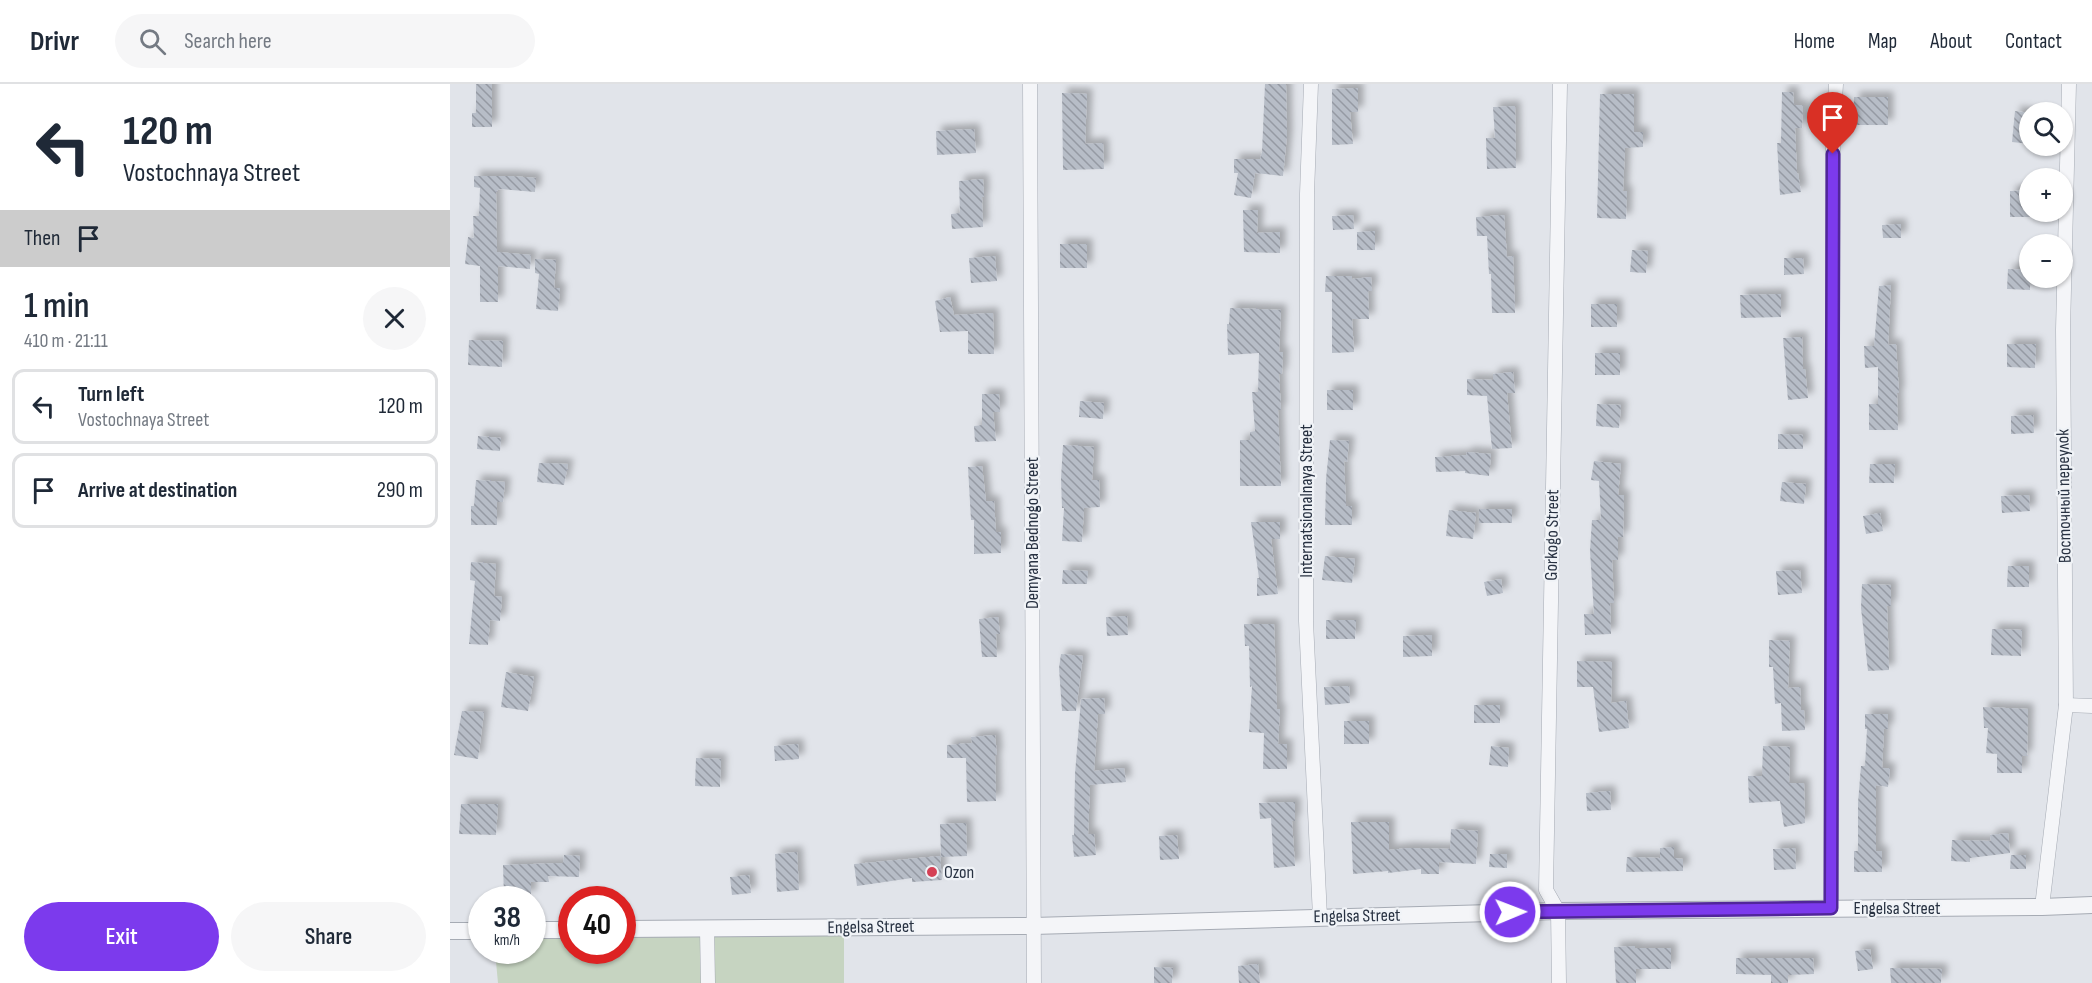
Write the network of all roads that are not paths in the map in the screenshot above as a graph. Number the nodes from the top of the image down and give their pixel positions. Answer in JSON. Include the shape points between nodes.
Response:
{"nodes":[{"id":1,"x":1030,"y":84,"type":"edge"},
{"id":2,"x":1311,"y":84,"type":"edge"},
{"id":3,"x":1560,"y":84,"type":"edge"},
{"id":4,"x":1836,"y":84,"type":"edge"},
{"id":5,"x":2069,"y":84,"type":"edge"},
{"id":6,"x":2066,"y":705,"type":"junction"},
{"id":7,"x":2092,"y":706,"type":"edge"},
{"id":8,"x":2092,"y":905,"type":"edge"},
{"id":9,"x":2042,"y":907,"type":"junction"},
{"id":10,"x":1831,"y":908,"type":"junction"},
{"id":11,"x":1558,"y":911,"type":"junction"},
{"id":12,"x":1320,"y":917,"type":"junction"},
{"id":13,"x":1033,"y":926,"type":"junction"},
{"id":14,"x":636,"y":929,"type":"edge"},
{"id":15,"x":707,"y":929,"type":"junction"},
{"id":16,"x":450,"y":931,"type":"edge"},
{"id":17,"x":468,"y":931,"type":"edge"},
{"id":18,"x":708,"y":983,"type":"edge"},
{"id":19,"x":1034,"y":983,"type":"edge"},
{"id":20,"x":1559,"y":983,"type":"edge"}],
"edges":[{"from":1,"to":13,"type":"street","name":"Demyana Bednogo Street"},
{"from":2,"to":12,"type":"street","name":"Internatsionalnaya Street","via":[[1306,621]]},
{"from":3,"to":11,"type":"street","name":"Gorkogo Street","via":[[1546,890]]},
{"from":4,"to":10,"type":"street"},
{"from":5,"to":6,"type":"street","name":"Восточный переулок","via":[[2063,330]]},
{"from":6,"to":7,"type":"street"},
{"from":6,"to":9,"type":"street","name":"Восточный переулок"},
{"from":8,"to":9,"type":"street","name":"Engelsa Street"},
{"from":9,"to":10,"type":"street","name":"Engelsa Street"},
{"from":10,"to":11,"type":"street","name":"Engelsa Street"},
{"from":11,"to":12,"type":"street","name":"Engelsa Street"},
{"from":11,"to":20,"type":"street","name":"Gorkogo Street"},
{"from":12,"to":13,"type":"street","name":"Engelsa Street"},
{"from":13,"to":15,"type":"street","name":"Engelsa Street"},
{"from":13,"to":19,"type":"street","name":"Demyana Bednogo Street"},
{"from":14,"to":15,"type":"street","name":"Engelsa Street"},
{"from":15,"to":18,"type":"street"},
{"from":16,"to":17,"type":"street"}]}
